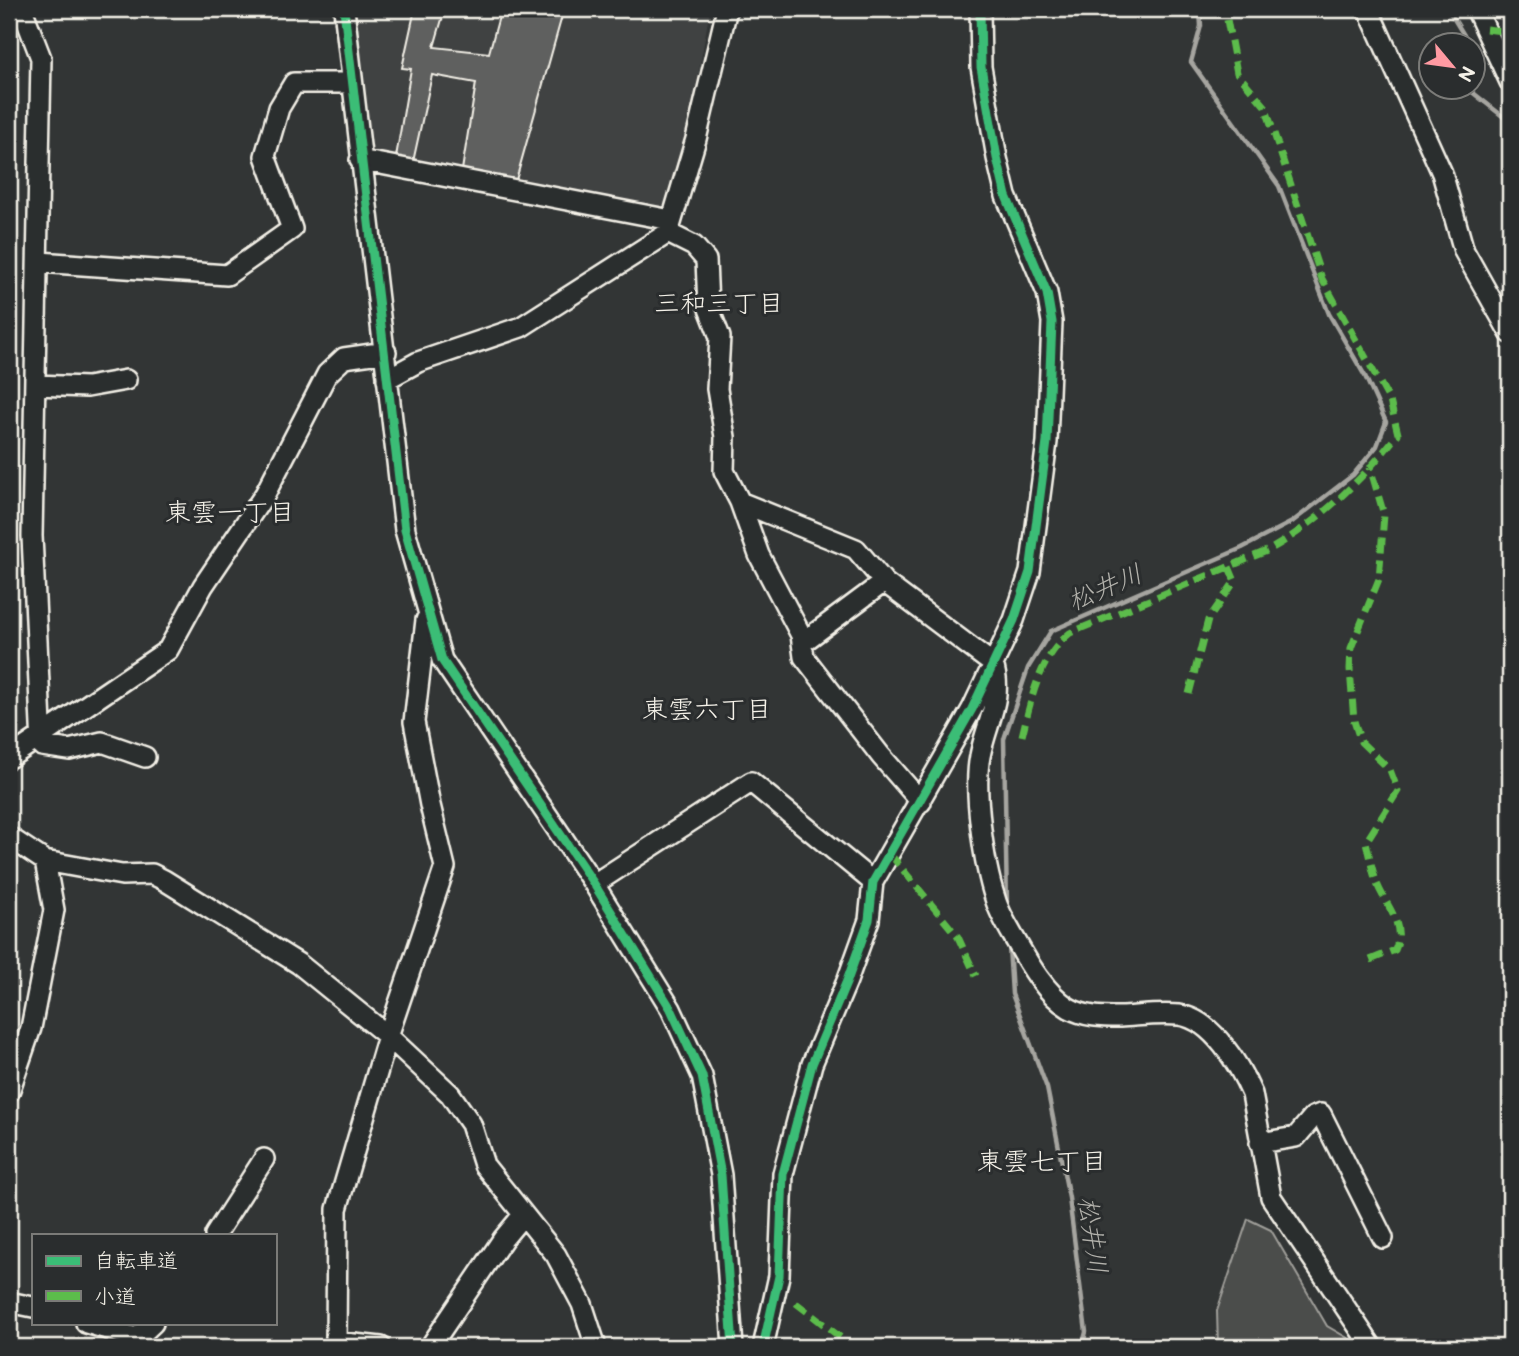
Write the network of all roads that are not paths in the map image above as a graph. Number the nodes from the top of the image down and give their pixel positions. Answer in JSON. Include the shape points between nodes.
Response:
{"nodes":[{"id":1,"x":22,"y":9,"type":"edge"},
{"id":2,"x":344,"y":9,"type":"edge"},
{"id":3,"x":727,"y":9,"type":"edge"},
{"id":4,"x":980,"y":9,"type":"edge"},
{"id":5,"x":1368,"y":9,"type":"edge"},
{"id":6,"x":1476,"y":9,"type":"edge"},
{"id":7,"x":1510,"y":82,"type":"edge"},
{"id":8,"x":352,"y":83,"type":"junction"},
{"id":9,"x":360,"y":160,"type":"junction"},
{"id":10,"x":669,"y":227,"type":"junction"},
{"id":11,"x":39,"y":262,"type":"junction"},
{"id":12,"x":1510,"y":333,"type":"edge"},
{"id":13,"x":386,"y":352,"type":"junction"},
{"id":14,"x":387,"y":379,"type":"junction"},
{"id":15,"x":126,"y":380,"type":"dead end"},
{"id":16,"x":36,"y":385,"type":"junction"},
{"id":17,"x":740,"y":502,"type":"junction"},
{"id":18,"x":884,"y":582,"type":"junction"},
{"id":19,"x":426,"y":615,"type":"junction"},
{"id":20,"x":802,"y":643,"type":"junction"},
{"id":21,"x":993,"y":664,"type":"junction"},
{"id":22,"x":43,"y":733,"type":"junction"},
{"id":23,"x":145,"y":757,"type":"dead end"},
{"id":24,"x":9,"y":758,"type":"edge"},
{"id":25,"x":921,"y":802,"type":"junction"},
{"id":26,"x":9,"y":837,"type":"edge"},
{"id":27,"x":46,"y":861,"type":"junction"},
{"id":28,"x":873,"y":882,"type":"junction"},
{"id":29,"x":594,"y":884,"type":"junction"},
{"id":30,"x":388,"y":1035,"type":"junction"},
{"id":31,"x":9,"y":1092,"type":"edge"},
{"id":32,"x":1260,"y":1143,"type":"junction"},
{"id":33,"x":264,"y":1159,"type":"dead end"},
{"id":34,"x":523,"y":1215,"type":"junction"},
{"id":35,"x":216,"y":1234,"type":"edge"},
{"id":36,"x":1383,"y":1238,"type":"dead end"},
{"id":37,"x":9,"y":1302,"type":"edge"},
{"id":38,"x":32,"y":1307,"type":"edge"},
{"id":39,"x":89,"y":1324,"type":"edge"},
{"id":40,"x":152,"y":1324,"type":"edge"},
{"id":41,"x":336,"y":1345,"type":"edge"},
{"id":42,"x":381,"y":1347,"type":"edge"},
{"id":43,"x":430,"y":1347,"type":"edge"},
{"id":44,"x":596,"y":1347,"type":"edge"},
{"id":45,"x":733,"y":1347,"type":"edge"},
{"id":46,"x":763,"y":1347,"type":"edge"},
{"id":47,"x":1372,"y":1347,"type":"edge"}],
"edges":[{"from":1,"to":11,"type":"street","via":[[41,58]]},
{"from":2,"to":8,"type":"street"},
{"from":3,"to":10,"type":"street"},
{"from":4,"to":21,"type":"street","via":[[981,67],[997,158],[1006,196],[1047,293],[1053,353],[1030,572]]},
{"from":5,"to":12,"type":"street","via":[[1442,173],[1464,251]]},
{"from":6,"to":7,"type":"street"},
{"from":8,"to":9,"type":"street"},
{"from":8,"to":11,"type":"street","via":[[294,83],[279,108],[265,156],[292,229],[227,275]]},
{"from":9,"to":10,"type":"street"},
{"from":9,"to":13,"type":"street"},
{"from":10,"to":14,"type":"street","via":[[521,327],[418,362]]},
{"from":10,"to":17,"type":"street","via":[[706,260],[708,306],[720,337],[717,389],[725,437],[724,471]]},
{"from":11,"to":16,"type":"street"},
{"from":13,"to":14,"type":"street"},
{"from":13,"to":22,"type":"street","via":[[344,358],[327,374],[265,494],[203,586],[168,650]]},
{"from":14,"to":19,"type":"street","via":[[405,530]]},
{"from":15,"to":16,"type":"street","via":[[87,387]]},
{"from":16,"to":22,"type":"street","via":[[32,536]]},
{"from":17,"to":18,"type":"street","via":[[839,539],[856,549]]},
{"from":17,"to":20,"type":"street","via":[[759,555]]},
{"from":18,"to":20,"type":"street"},
{"from":18,"to":21,"type":"street"},
{"from":19,"to":29,"type":"street","via":[[442,660]]},
{"from":19,"to":30,"type":"street","via":[[414,722],[446,867]]},
{"from":20,"to":25,"type":"street","via":[[804,657]]},
{"from":21,"to":25,"type":"street"},
{"from":21,"to":32,"type":"street","via":[[999,682],[980,757],[978,802],[995,899],[1016,942],[1048,989],[1069,1007],[1092,1017],[1178,1015],[1194,1019],[1210,1031],[1247,1081]]},
{"from":22,"to":23,"type":"street","via":[[42,746],[69,750],[102,742]]},
{"from":22,"to":24,"type":"street"},
{"from":25,"to":28,"type":"street"},
{"from":26,"to":27,"type":"street"},
{"from":27,"to":30,"type":"street","via":[[122,875],[152,874],[164,880],[299,964]]},
{"from":27,"to":31,"type":"street","via":[[54,909],[31,1028]]},
{"from":28,"to":29,"type":"street","via":[[751,782]]},
{"from":28,"to":46,"type":"street","via":[[869,920],[812,1064],[783,1174],[779,1276]]},
{"from":29,"to":45,"type":"street","via":[[671,1009],[702,1076],[721,1175]]},
{"from":30,"to":34,"type":"street","via":[[450,1094],[471,1124],[484,1165]]},
{"from":30,"to":41,"type":"street","via":[[337,1209]]},
{"from":32,"to":36,"type":"street","via":[[1296,1137],[1321,1114]]},
{"from":32,"to":47,"type":"street","via":[[1271,1197]]},
{"from":33,"to":35,"type":"street"},
{"from":34,"to":43,"type":"street"},
{"from":34,"to":44,"type":"street","via":[[556,1255],[582,1304]]},
{"from":37,"to":38,"type":"street"},
{"from":39,"to":40,"type":"street","via":[[137,1338]]},
{"from":41,"to":42,"type":"street"}]}
